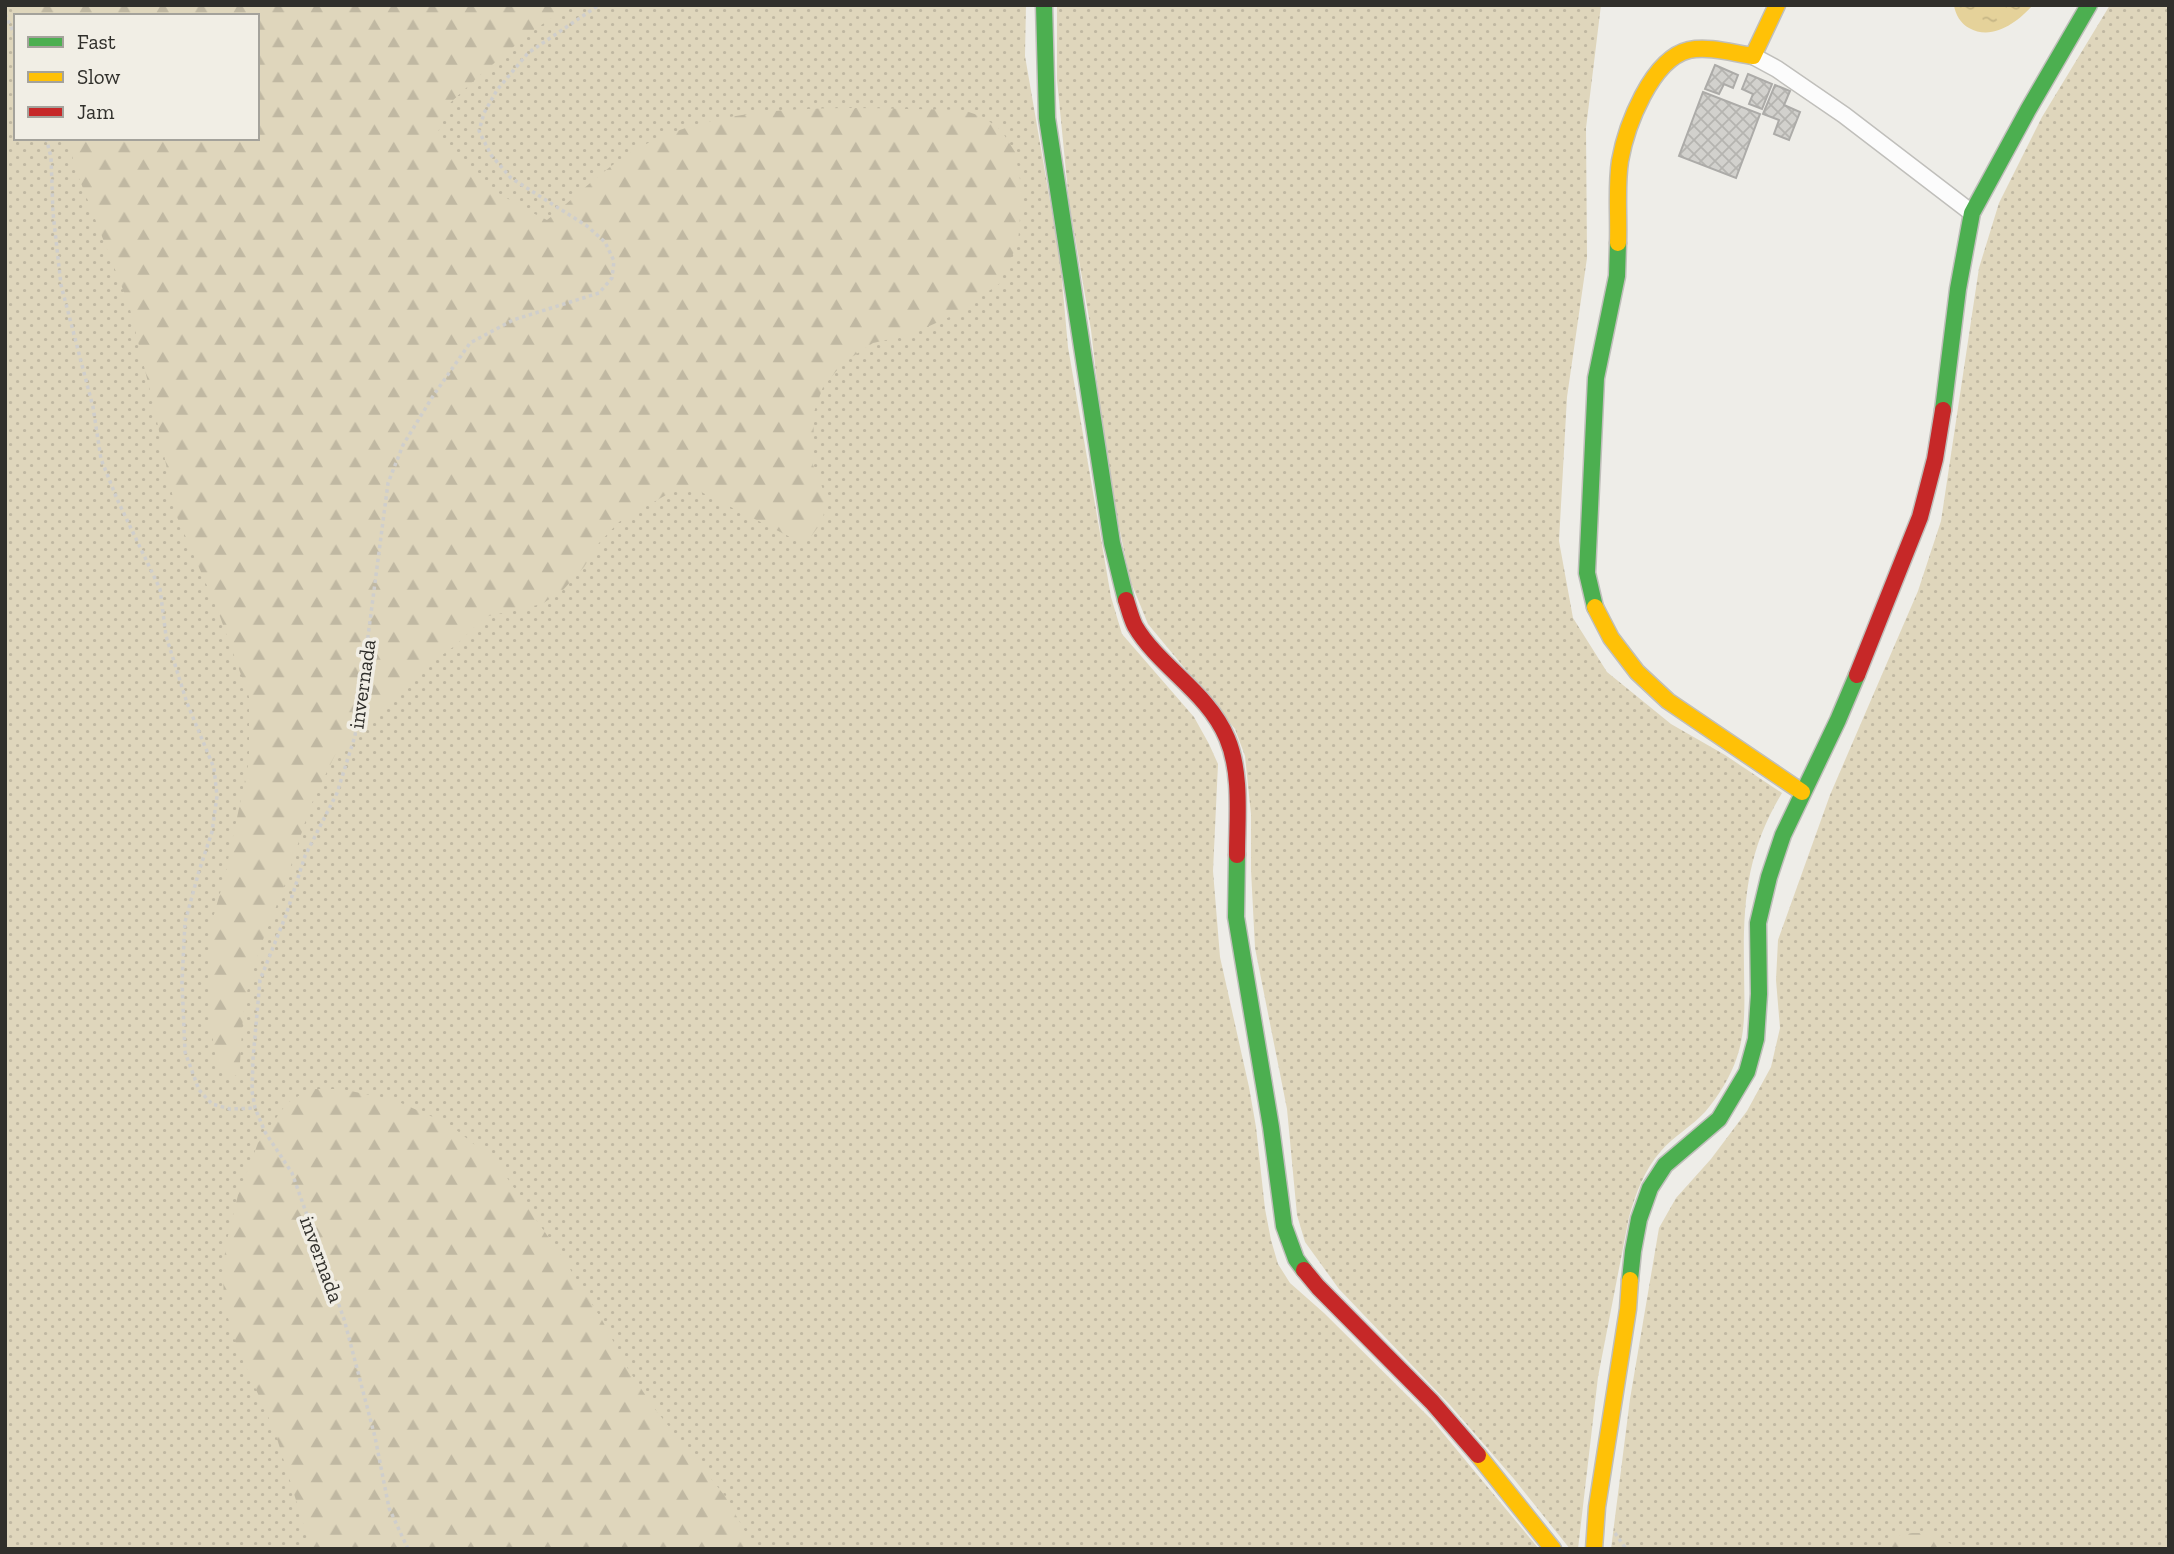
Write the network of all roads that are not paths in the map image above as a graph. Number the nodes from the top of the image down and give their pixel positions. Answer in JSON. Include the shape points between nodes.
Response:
{"nodes":[{"id":1,"x":1044,"y":5,"type":"edge"},
{"id":2,"x":1777,"y":5,"type":"edge"},
{"id":3,"x":2089,"y":5,"type":"edge"},
{"id":4,"x":1753,"y":56,"type":"junction"},
{"id":5,"x":1972,"y":213,"type":"junction"},
{"id":6,"x":1802,"y":792,"type":"junction"},
{"id":7,"x":1553,"y":1549,"type":"edge"},
{"id":8,"x":1594,"y":1549,"type":"edge"}],
"edges":[{"from":1,"to":7,"type":"street","via":[[1047,118],[1122,589],[1135,625],[1213,714],[1227,738],[1234,766],[1236,917],[1284,1226],[1296,1259],[1318,1287],[1432,1402]]},
{"from":2,"to":4,"type":"street"},
{"from":3,"to":5,"type":"street"},
{"from":4,"to":5,"type":"street","via":[[1853,122]]},
{"from":4,"to":6,"type":"street","via":[[1703,48],[1685,51],[1669,60],[1653,79],[1630,124],[1620,162],[1614,299],[1596,378],[1587,573],[1599,616],[1637,672],[1668,701]]},
{"from":5,"to":6,"type":"street","via":[[1935,459],[1920,517],[1838,720]]},
{"from":6,"to":8,"type":"street","via":[[1783,835],[1758,923],[1756,1039],[1746,1072],[1719,1119],[1665,1165],[1650,1188],[1639,1219]]}]}
